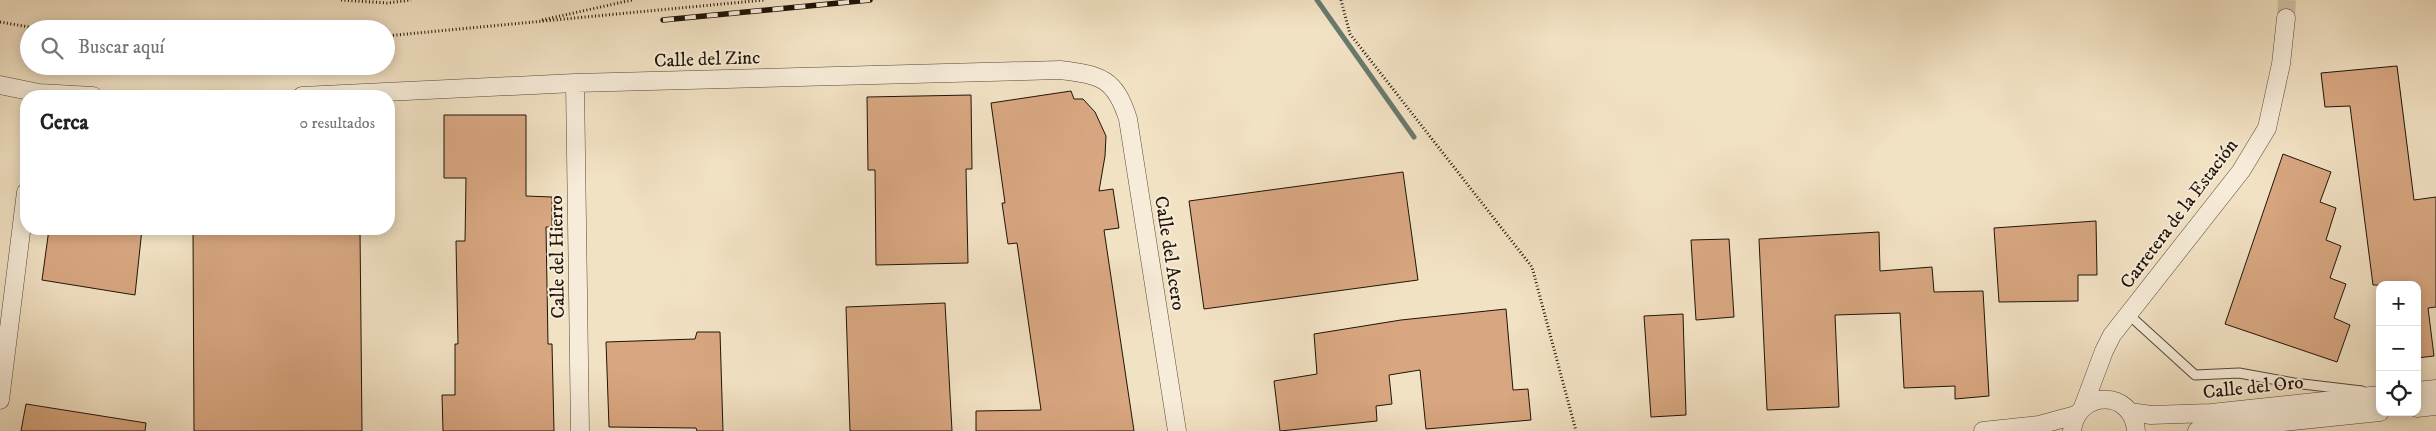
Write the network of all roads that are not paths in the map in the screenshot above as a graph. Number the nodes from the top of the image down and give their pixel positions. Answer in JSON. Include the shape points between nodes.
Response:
{"nodes":[{"id":1,"x":2286,"y":18,"type":"tunnel mouth"},
{"id":2,"x":575,"y":83,"type":"junction"},
{"id":3,"x":1112,"y":84,"type":"joint"},
{"id":4,"x":0,"y":85,"type":"edge"},
{"id":5,"x":22,"y":90,"type":"edge"},
{"id":6,"x":395,"y":92,"type":"edge"},
{"id":7,"x":21,"y":235,"type":"edge"},
{"id":8,"x":2128,"y":314,"type":"junction"},
{"id":9,"x":2098,"y":369,"type":"junction"},
{"id":10,"x":2436,"y":389,"type":"edge"},
{"id":11,"x":2421,"y":391,"type":"edge"},
{"id":12,"x":2376,"y":393,"type":"edge"},
{"id":13,"x":2376,"y":394,"type":"edge"},
{"id":14,"x":2109,"y":399,"type":"junction"},
{"id":15,"x":0,"y":400,"type":"edge"},
{"id":16,"x":2436,"y":406,"type":"edge"},
{"id":17,"x":2421,"y":408,"type":"edge"},
{"id":18,"x":2130,"y":412,"type":"junction"},
{"id":19,"x":2376,"y":412,"type":"edge"},
{"id":20,"x":2077,"y":418,"type":"edge"},
{"id":21,"x":580,"y":431,"type":"edge"},
{"id":22,"x":1177,"y":431,"type":"edge"},
{"id":23,"x":1983,"y":431,"type":"edge"},
{"id":24,"x":2136,"y":431,"type":"edge"},
{"id":25,"x":2197,"y":431,"type":"edge"}],
"edges":[{"from":1,"to":8,"type":"street","name":"Carretera de la Estación","via":[[2282,64],[2267,128],[2241,171]]},
{"from":2,"to":3,"type":"street","name":"Calle del Zinc","via":[[1060,70],[1089,74]]},
{"from":2,"to":6,"type":"street","name":"Calle del Zinc"},
{"from":2,"to":21,"type":"street","name":"Calle del Hierro"},
{"from":3,"to":22,"type":"street","name":"Calle del Acero","via":[[1122,99],[1128,119]]},
{"from":4,"to":5,"type":"street"},
{"from":7,"to":15,"type":"street"},
{"from":8,"to":9,"type":"street","name":"Carretera de la Estación","via":[[2112,335]]},
{"from":8,"to":12,"type":"lane","via":[[2195,375],[2239,373]]},
{"from":9,"to":14,"type":"street"},
{"from":9,"to":20,"type":"street","name":"Carretera de la Estación"},
{"from":10,"to":11,"type":"street"},
{"from":13,"to":18,"type":"street","name":"Calle del Oro","via":[[2212,413],[2151,415]]},
{"from":14,"to":18,"type":"street"},
{"from":14,"to":20,"type":"street","via":[[2100,399]]},
{"from":16,"to":17,"type":"street"},
{"from":18,"to":24,"type":"street"},
{"from":19,"to":25,"type":"street","name":"Calle del Oro"},
{"from":20,"to":23,"type":"street"}]}
